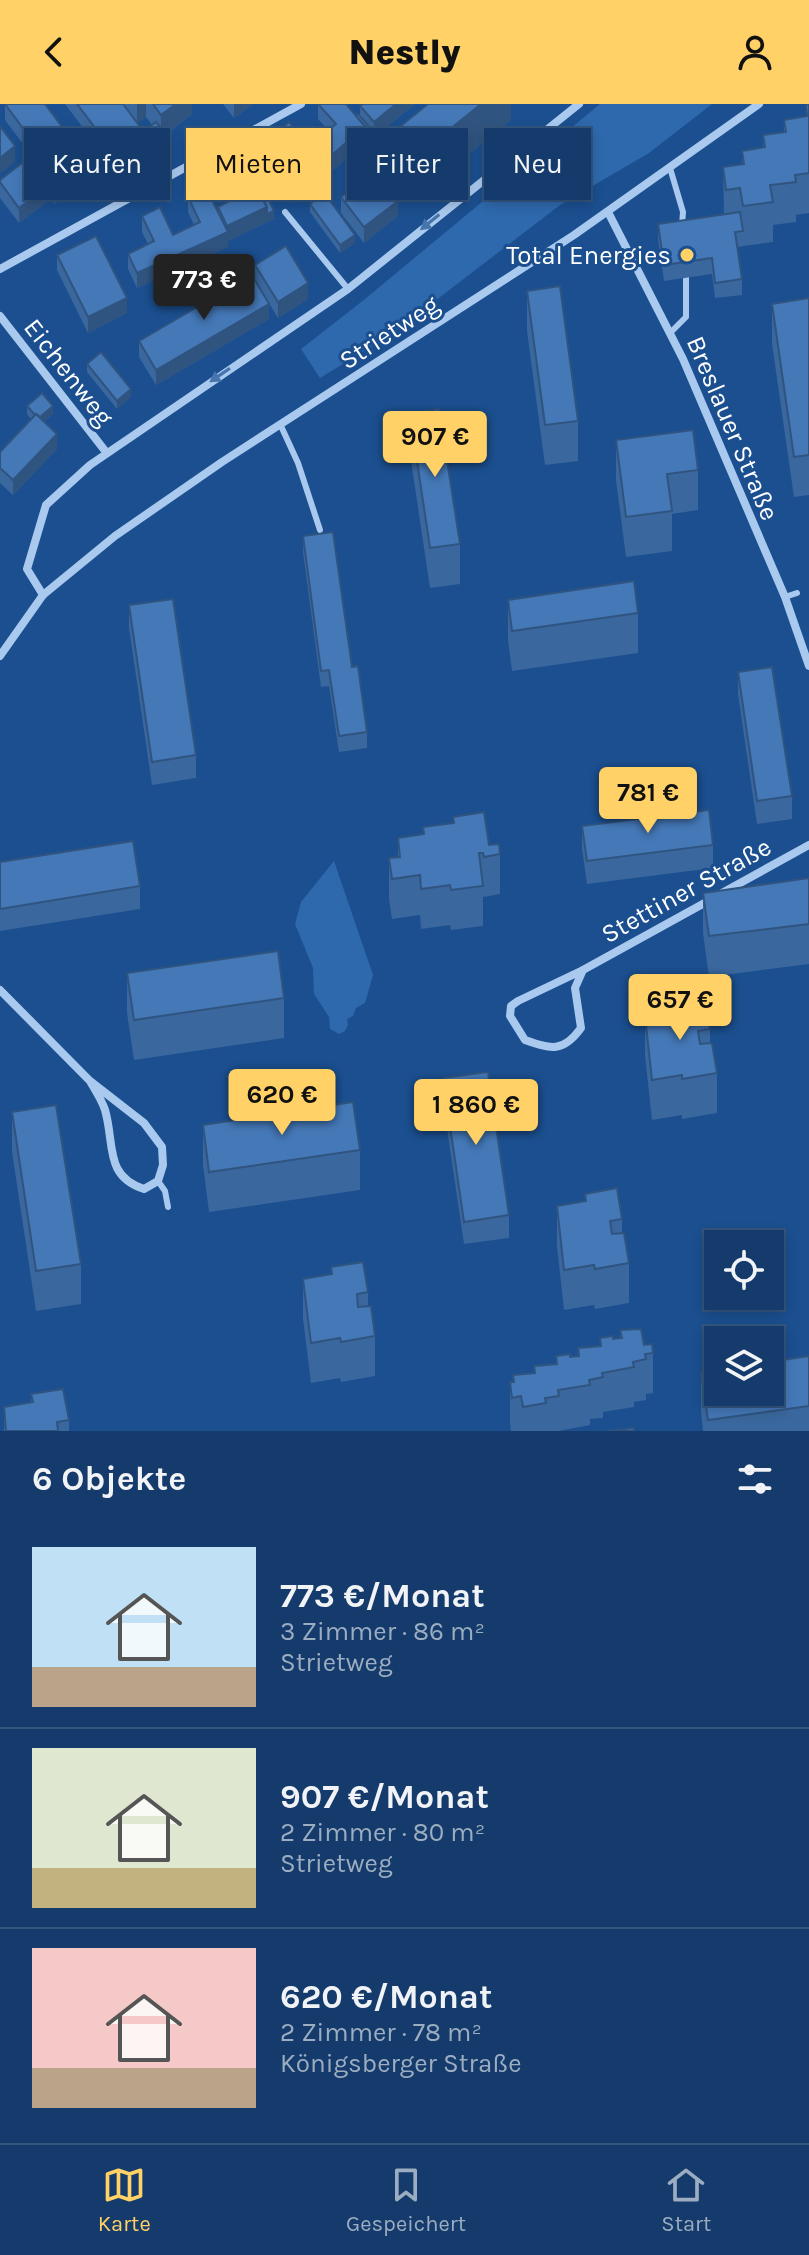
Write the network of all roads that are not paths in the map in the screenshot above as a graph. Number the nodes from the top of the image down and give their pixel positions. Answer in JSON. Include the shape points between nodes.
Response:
{"nodes":[{"id":1,"x":301,"y":104,"type":"edge"},
{"id":2,"x":579,"y":104,"type":"edge"},
{"id":3,"x":759,"y":104,"type":"edge"},
{"id":4,"x":670,"y":168,"type":"junction"},
{"id":5,"x":285,"y":212,"type":"dead end"},
{"id":6,"x":608,"y":212,"type":"junction"},
{"id":7,"x":682,"y":236,"type":"edge"},
{"id":8,"x":685,"y":264,"type":"edge"},
{"id":9,"x":0,"y":269,"type":"edge"},
{"id":10,"x":348,"y":289,"type":"junction"},
{"id":11,"x":0,"y":316,"type":"edge"},
{"id":12,"x":670,"y":333,"type":"junction"},
{"id":13,"x":281,"y":426,"type":"junction"},
{"id":14,"x":106,"y":452,"type":"junction"},
{"id":15,"x":320,"y":530,"type":"edge"},
{"id":16,"x":797,"y":593,"type":"dead end"},
{"id":17,"x":43,"y":595,"type":"junction"},
{"id":18,"x":785,"y":597,"type":"junction"},
{"id":19,"x":0,"y":656,"type":"edge"},
{"id":20,"x":809,"y":666,"type":"edge"},
{"id":21,"x":809,"y":845,"type":"edge"},
{"id":22,"x":583,"y":970,"type":"junction"},
{"id":23,"x":0,"y":990,"type":"edge"},
{"id":24,"x":90,"y":1081,"type":"junction"},
{"id":25,"x":158,"y":1181,"type":"junction"},
{"id":26,"x":168,"y":1207,"type":"dead end"}],
"edges":[{"from":1,"to":9,"type":"street"},
{"from":2,"to":10,"type":"street","one_way":true},
{"from":3,"to":4,"type":"street","name":"Strietweg"},
{"from":4,"to":6,"type":"street","name":"Strietweg"},
{"from":4,"to":7,"type":"lane","via":[[683,212]]},
{"from":5,"to":10,"type":"lane"},
{"from":6,"to":12,"type":"street","name":"Breslauer Straße"},
{"from":6,"to":13,"type":"street","name":"Strietweg"},
{"from":8,"to":12,"type":"lane","via":[[686,317]]},
{"from":10,"to":14,"type":"street","one_way":true},
{"from":11,"to":14,"type":"street","name":"Eichenweg"},
{"from":12,"to":18,"type":"street","name":"Breslauer Straße"},
{"from":13,"to":15,"type":"lane"},
{"from":13,"to":17,"type":"street","name":"Strietweg","via":[[115,536]]},
{"from":14,"to":17,"type":"street","via":[[46,505],[27,569]]},
{"from":16,"to":18,"type":"lane"},
{"from":17,"to":19,"type":"street","name":"Strietweg"},
{"from":18,"to":20,"type":"street","name":"Breslauer Straße"},
{"from":21,"to":22,"type":"street","name":"Stettiner Straße"},
{"from":22,"to":22,"type":"street","name":"Stettiner Straße","via":[[511,1006],[510,1016],[525,1040],[559,1047],[573,1039],[581,1028],[575,988]]},
{"from":23,"to":24,"type":"street"},
{"from":24,"to":25,"type":"street","via":[[144,1123],[162,1147]]},
{"from":24,"to":25,"type":"street","via":[[104,1109],[116,1170],[129,1184],[144,1189]]},
{"from":25,"to":26,"type":"lane"}]}
